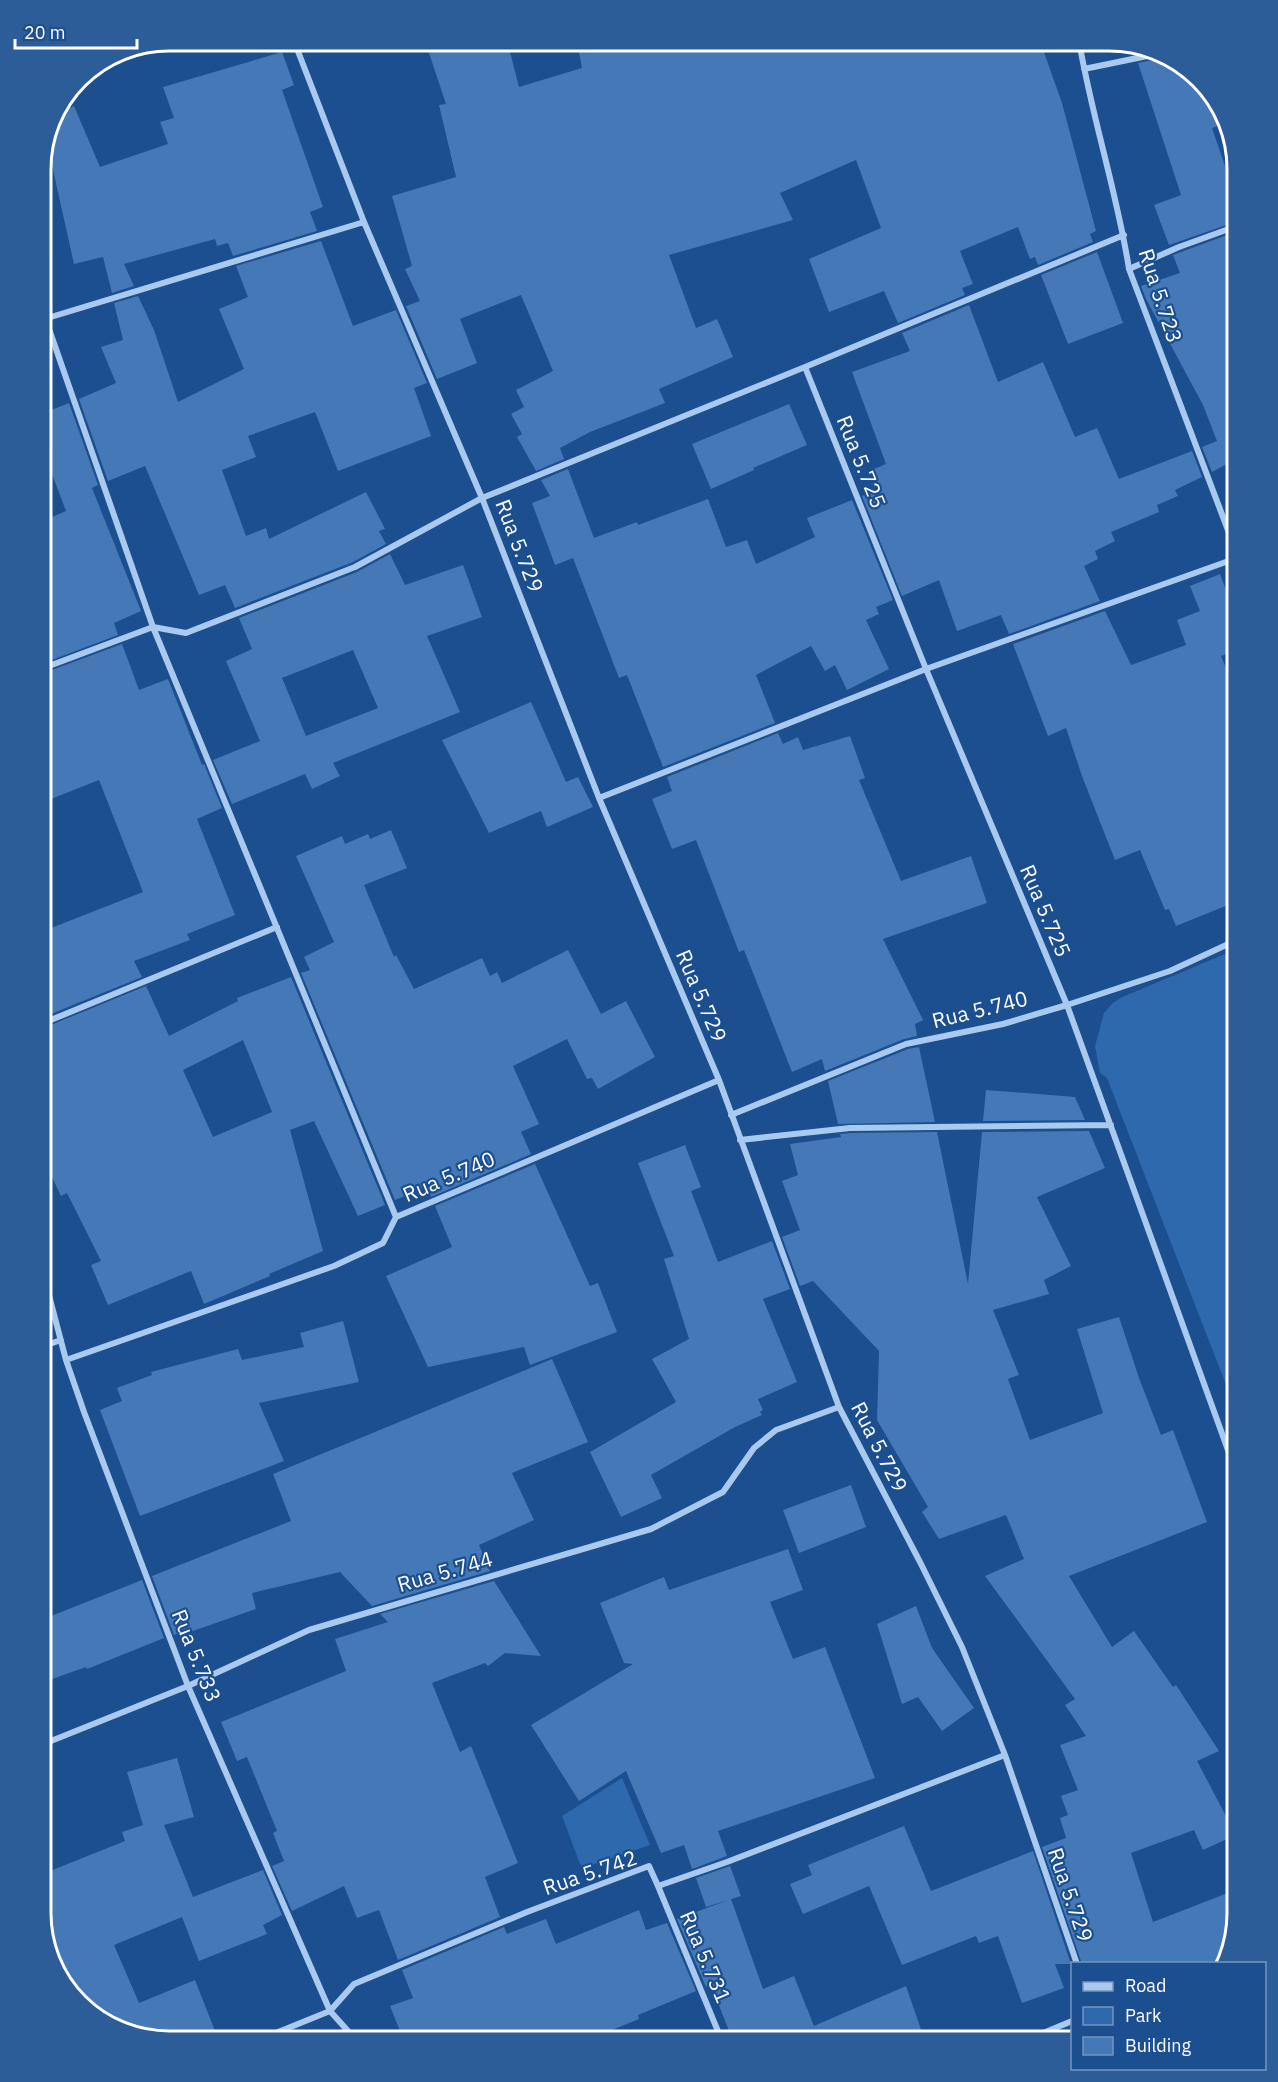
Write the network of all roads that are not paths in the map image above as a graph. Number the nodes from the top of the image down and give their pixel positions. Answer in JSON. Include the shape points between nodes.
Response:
{"nodes":[{"id":1,"x":298,"y":51,"type":"edge"},
{"id":2,"x":1081,"y":51,"type":"edge"},
{"id":3,"x":1145,"y":56,"type":"edge"},
{"id":4,"x":1084,"y":69,"type":"junction"},
{"id":5,"x":364,"y":222,"type":"junction"},
{"id":6,"x":1227,"y":230,"type":"edge"},
{"id":7,"x":1124,"y":234,"type":"junction"},
{"id":8,"x":1129,"y":269,"type":"junction"},
{"id":9,"x":51,"y":317,"type":"edge"},
{"id":10,"x":51,"y":341,"type":"edge"},
{"id":11,"x":805,"y":367,"type":"junction"},
{"id":12,"x":482,"y":498,"type":"junction"},
{"id":13,"x":1227,"y":527,"type":"edge"},
{"id":14,"x":1227,"y":560,"type":"edge"},
{"id":15,"x":153,"y":627,"type":"junction"},
{"id":16,"x":51,"y":665,"type":"edge"},
{"id":17,"x":926,"y":669,"type":"junction"},
{"id":18,"x":599,"y":798,"type":"junction"},
{"id":19,"x":277,"y":927,"type":"junction"},
{"id":20,"x":1227,"y":945,"type":"edge"},
{"id":21,"x":1067,"y":1005,"type":"junction"},
{"id":22,"x":51,"y":1020,"type":"edge"},
{"id":23,"x":718,"y":1080,"type":"junction"},
{"id":24,"x":731,"y":1115,"type":"junction"},
{"id":25,"x":1111,"y":1125,"type":"junction"},
{"id":26,"x":740,"y":1140,"type":"junction"},
{"id":27,"x":396,"y":1217,"type":"junction"},
{"id":28,"x":51,"y":1302,"type":"edge"},
{"id":29,"x":61,"y":1340,"type":"junction"},
{"id":30,"x":51,"y":1344,"type":"edge"},
{"id":31,"x":66,"y":1360,"type":"junction"},
{"id":32,"x":839,"y":1407,"type":"junction"},
{"id":33,"x":1227,"y":1445,"type":"edge"},
{"id":34,"x":188,"y":1686,"type":"junction"},
{"id":35,"x":51,"y":1741,"type":"edge"},
{"id":36,"x":1005,"y":1755,"type":"junction"},
{"id":37,"x":658,"y":1886,"type":"junction"},
{"id":38,"x":1076,"y":1962,"type":"edge"},
{"id":39,"x":330,"y":2011,"type":"junction"},
{"id":40,"x":1071,"y":2022,"type":"edge"},
{"id":41,"x":281,"y":2031,"type":"edge"},
{"id":42,"x":348,"y":2031,"type":"edge"},
{"id":43,"x":718,"y":2031,"type":"edge"},
{"id":44,"x":1050,"y":2031,"type":"edge"}],
"edges":[{"from":1,"to":5,"type":"street","name":"Rua 5.729"},
{"from":2,"to":4,"type":"street","name":"Rua 5.723"},
{"from":3,"to":4,"type":"street"},
{"from":4,"to":7,"type":"street","name":"Rua 5.723"},
{"from":5,"to":9,"type":"street"},
{"from":5,"to":12,"type":"street","name":"Rua 5.729"},
{"from":6,"to":8,"type":"street"},
{"from":7,"to":8,"type":"street","name":"Rua 5.723"},
{"from":7,"to":11,"type":"street"},
{"from":8,"to":13,"type":"street","name":"Rua 5.723"},
{"from":10,"to":15,"type":"street"},
{"from":11,"to":12,"type":"street"},
{"from":11,"to":17,"type":"street","name":"Rua 5.725"},
{"from":12,"to":15,"type":"street","via":[[355,567],[266,602],[186,633]]},
{"from":12,"to":18,"type":"street","name":"Rua 5.729"},
{"from":14,"to":17,"type":"street"},
{"from":15,"to":16,"type":"street"},
{"from":15,"to":19,"type":"street"},
{"from":17,"to":18,"type":"street"},
{"from":17,"to":21,"type":"street","name":"Rua 5.725"},
{"from":18,"to":23,"type":"street","name":"Rua 5.729"},
{"from":19,"to":22,"type":"street"},
{"from":19,"to":27,"type":"street"},
{"from":20,"to":21,"type":"street","name":"Rua 5.740","via":[[1170,971]]},
{"from":21,"to":24,"type":"street","name":"Rua 5.740","via":[[1003,1024],[906,1044]]},
{"from":21,"to":25,"type":"street","name":"Rua 5.725"},
{"from":23,"to":24,"type":"street","name":"Rua 5.729"},
{"from":23,"to":27,"type":"street","name":"Rua 5.740"},
{"from":24,"to":26,"type":"street","name":"Rua 5.729"},
{"from":25,"to":26,"type":"street","via":[[850,1128]]},
{"from":25,"to":33,"type":"street","name":"Rua 5.725"},
{"from":26,"to":32,"type":"street","name":"Rua 5.729"},
{"from":27,"to":31,"type":"street","name":"Rua 5.740","via":[[383,1243],[334,1266]]},
{"from":28,"to":29,"type":"street","name":"Rua 5.733"},
{"from":29,"to":30,"type":"street"},
{"from":29,"to":31,"type":"street","name":"Rua 5.733"},
{"from":31,"to":34,"type":"street","name":"Rua 5.733"},
{"from":32,"to":34,"type":"street","name":"Rua 5.744","via":[[776,1430],[754,1448],[723,1492],[651,1529],[309,1630]]},
{"from":32,"to":36,"type":"street","name":"Rua 5.729","via":[[962,1647]]},
{"from":34,"to":35,"type":"street","name":"Rua 5.744"},
{"from":34,"to":39,"type":"street","name":"Rua 5.733"},
{"from":36,"to":37,"type":"street","name":"Rua 5.742"},
{"from":36,"to":38,"type":"street","name":"Rua 5.729"},
{"from":37,"to":39,"type":"street","name":"Rua 5.742","via":[[649,1866],[527,1912],[354,1984]]},
{"from":37,"to":43,"type":"street","name":"Rua 5.731"},
{"from":39,"to":41,"type":"street","name":"Rua 5.742"},
{"from":39,"to":42,"type":"street","name":"Rua 5.733"},
{"from":40,"to":44,"type":"street"}]}
